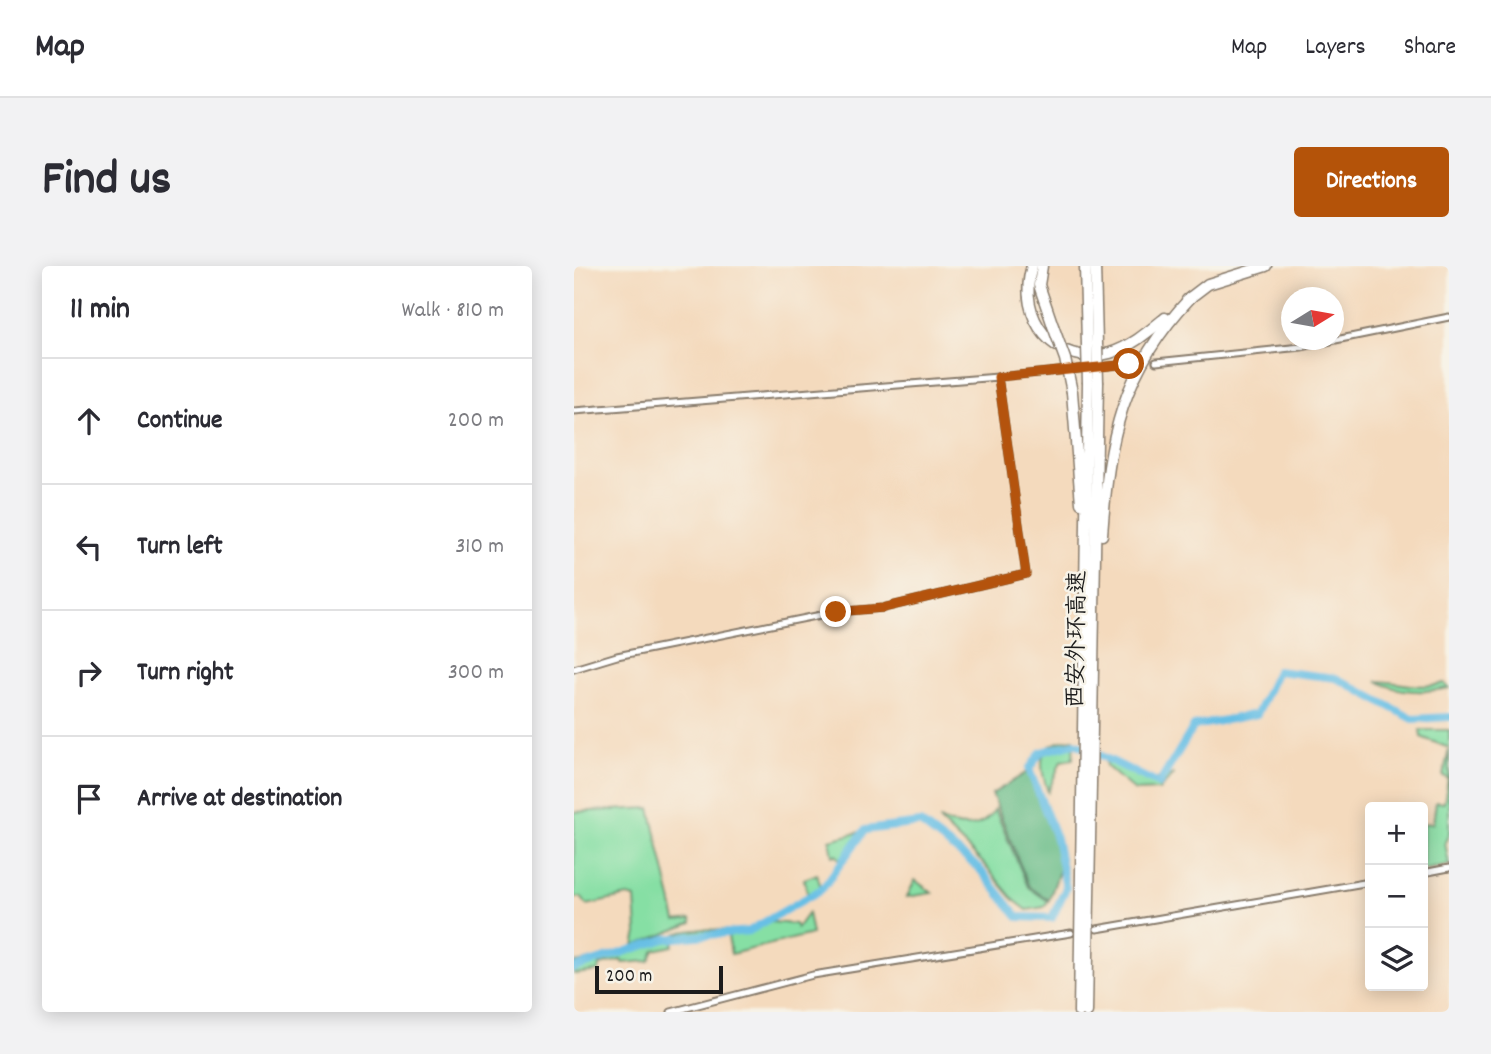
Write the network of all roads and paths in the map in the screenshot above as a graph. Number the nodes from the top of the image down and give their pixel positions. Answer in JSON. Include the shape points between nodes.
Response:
{"nodes":[{"id":1,"x":1032,"y":266,"type":"edge"},
{"id":2,"x":1042,"y":266,"type":"edge"},
{"id":3,"x":1085,"y":266,"type":"edge"},
{"id":4,"x":1095,"y":266,"type":"edge"},
{"id":5,"x":1266,"y":266,"type":"edge"},
{"id":6,"x":1191,"y":297,"type":"junction"},
{"id":7,"x":1449,"y":317,"type":"edge"},
{"id":8,"x":1156,"y":362,"type":"tunnel mouth"},
{"id":9,"x":1129,"y":364,"type":"tunnel mouth"},
{"id":10,"x":998,"y":377,"type":"junction"},
{"id":11,"x":1093,"y":383,"type":"junction"},
{"id":12,"x":574,"y":411,"type":"edge"},
{"id":13,"x":1090,"y":638,"type":"junction"},
{"id":14,"x":574,"y":668,"type":"edge"},
{"id":15,"x":1088,"y":770,"type":"junction"},
{"id":16,"x":1446,"y":869,"type":"edge"},
{"id":17,"x":1428,"y":872,"type":"edge"},
{"id":18,"x":1365,"y":883,"type":"edge"},
{"id":19,"x":1097,"y":929,"type":"dead end"},
{"id":20,"x":1072,"y":933,"type":"dead end"},
{"id":21,"x":696,"y":1009,"type":"edge"},
{"id":22,"x":671,"y":1012,"type":"edge"},
{"id":23,"x":1079,"y":1012,"type":"edge"},
{"id":24,"x":1087,"y":1012,"type":"edge"}],
"edges":[{"from":1,"to":6,"type":"highway","via":[[1028,294],[1036,324],[1044,336],[1073,354],[1094,356],[1125,347]]},
{"from":2,"to":13,"type":"highway","bridge":true,"via":[[1041,293],[1072,392]]},
{"from":3,"to":11,"type":"highway","name":"西安外环高速","bridge":true},
{"from":4,"to":11,"type":"highway","name":"西安外环高速","bridge":true},
{"from":5,"to":6,"type":"highway","via":[[1220,279]]},
{"from":6,"to":13,"type":"highway","via":[[1152,344],[1120,411],[1110,452]]},
{"from":7,"to":8,"type":"street","via":[[1301,347]]},
{"from":9,"to":10,"type":"street"},
{"from":10,"to":12,"type":"street"},
{"from":10,"to":14,"type":"street","via":[[1026,574],[883,608],[836,612]]},
{"from":11,"to":13,"type":"highway","name":"西安外环高速"},
{"from":13,"to":15,"type":"highway","name":"西安外环高速"},
{"from":15,"to":23,"type":"highway","name":"西安外环高速"},
{"from":15,"to":24,"type":"highway","name":"西安外环高速"},
{"from":16,"to":17,"type":"street"},
{"from":18,"to":19,"type":"street"},
{"from":20,"to":21,"type":"street","via":[[813,975]]},
{"from":21,"to":22,"type":"street"}]}
